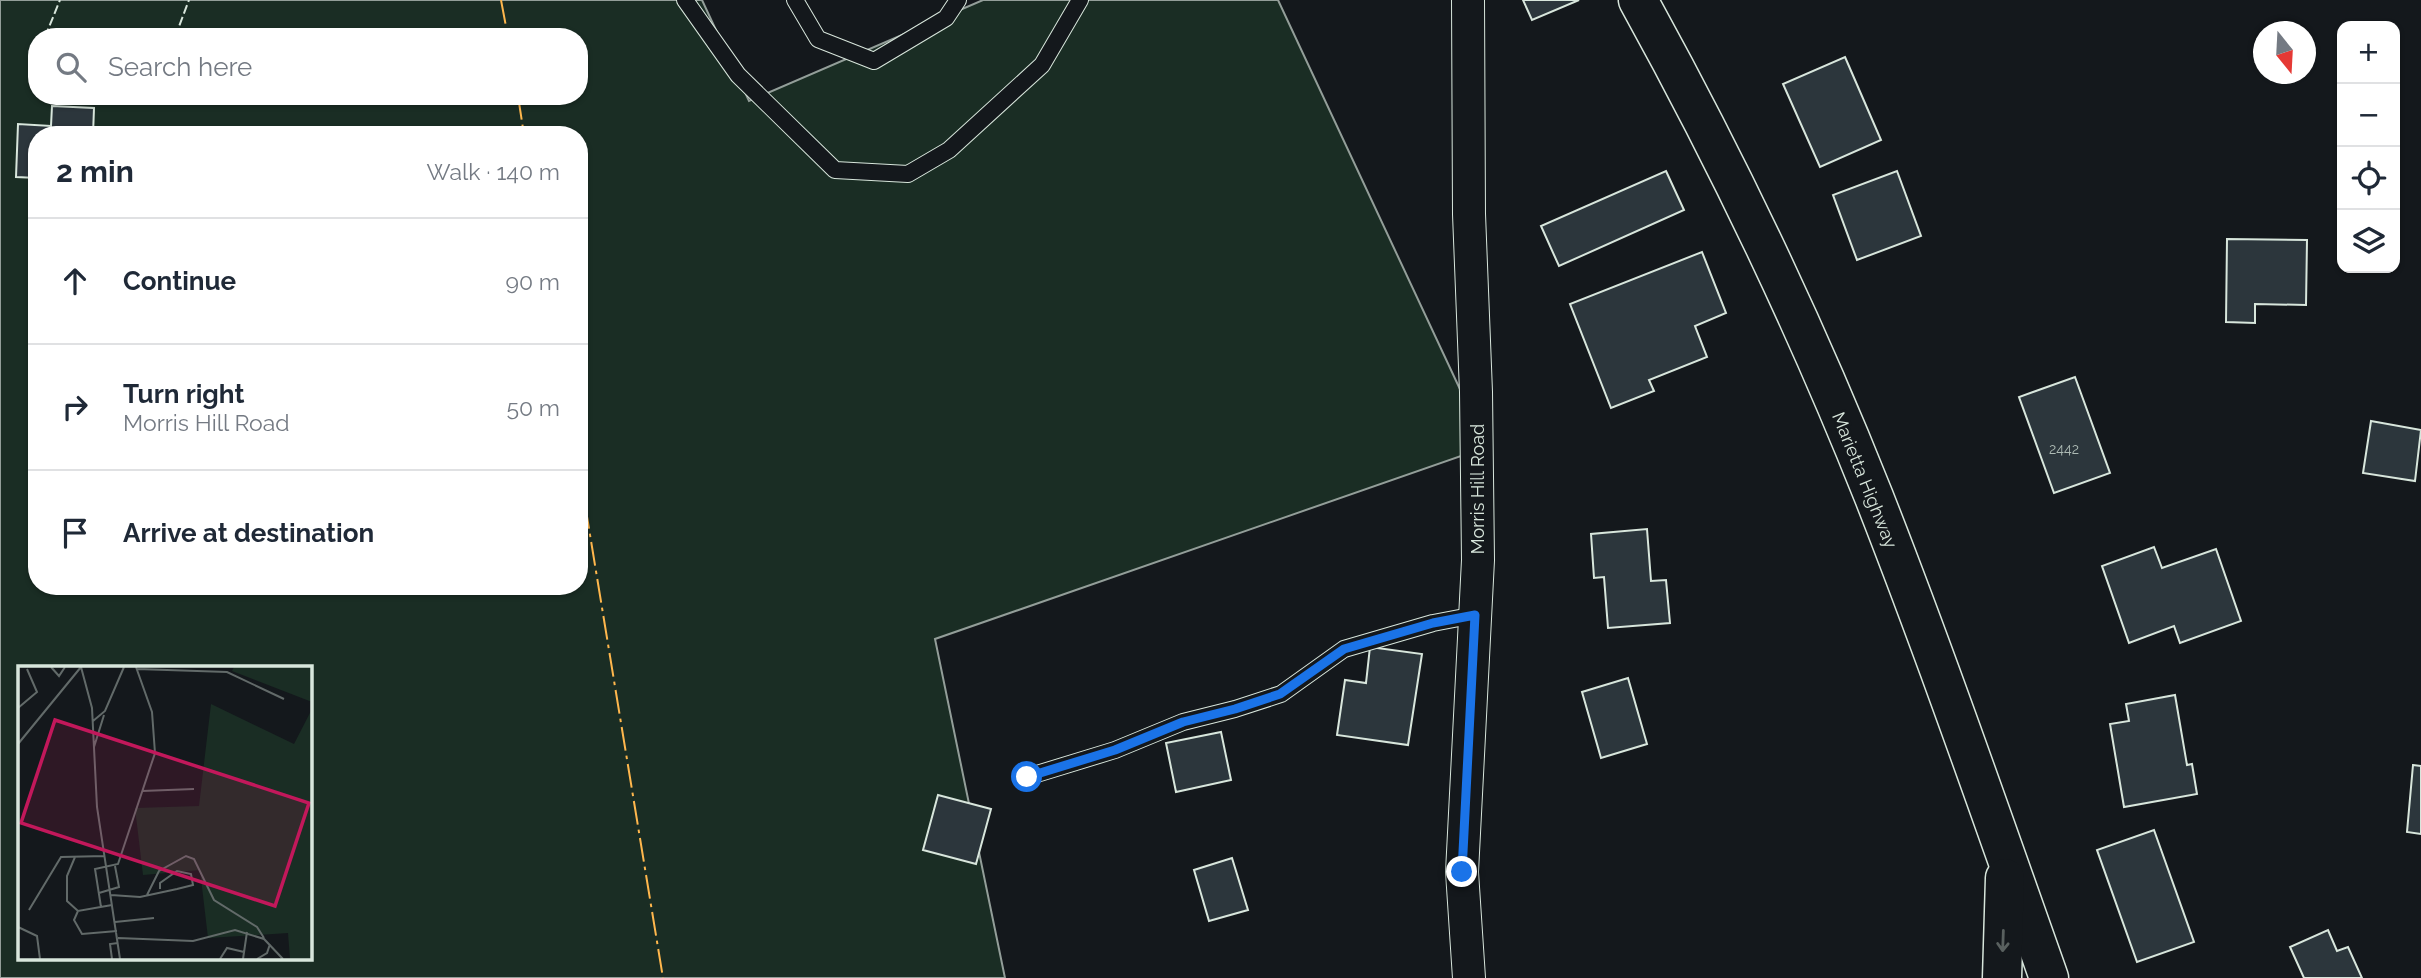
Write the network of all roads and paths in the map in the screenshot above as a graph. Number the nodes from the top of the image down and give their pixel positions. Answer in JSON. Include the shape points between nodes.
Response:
{"nodes":[{"id":1,"x":685,"y":0,"type":"edge"},
{"id":2,"x":795,"y":0,"type":"edge"},
{"id":3,"x":958,"y":0,"type":"edge"},
{"id":4,"x":1080,"y":0,"type":"edge"},
{"id":5,"x":1468,"y":0,"type":"edge"},
{"id":6,"x":1639,"y":0,"type":"edge"},
{"id":7,"x":1475,"y":615,"type":"junction"},
{"id":8,"x":1027,"y":777,"type":"dead end"},
{"id":9,"x":2006,"y":855,"type":"junction"},
{"id":10,"x":1469,"y":978,"type":"edge"},
{"id":11,"x":2002,"y":978,"type":"edge"},
{"id":12,"x":2049,"y":978,"type":"edge"}],
"edges":[{"from":1,"to":4,"type":"lane","via":[[738,75],[835,170],[908,174],[949,150],[1042,65]]},
{"from":2,"to":3,"type":"lane","via":[[818,39],[874,61],[946,18]]},
{"from":5,"to":7,"type":"street","name":"Morris Hill Road","via":[[1478,560]]},
{"from":6,"to":9,"type":"main road","name":"Marietta Highway","via":[[1740,193],[1812,350],[1874,497]]},
{"from":7,"to":8,"type":"lane","via":[[1344,649],[1280,694],[1183,722],[1115,750]]},
{"from":7,"to":10,"type":"street","name":"Morris Hill Road","via":[[1462,872]]},
{"from":9,"to":11,"type":"main road","one_way":true},
{"from":9,"to":12,"type":"main road","name":"Marietta Highway"}]}
